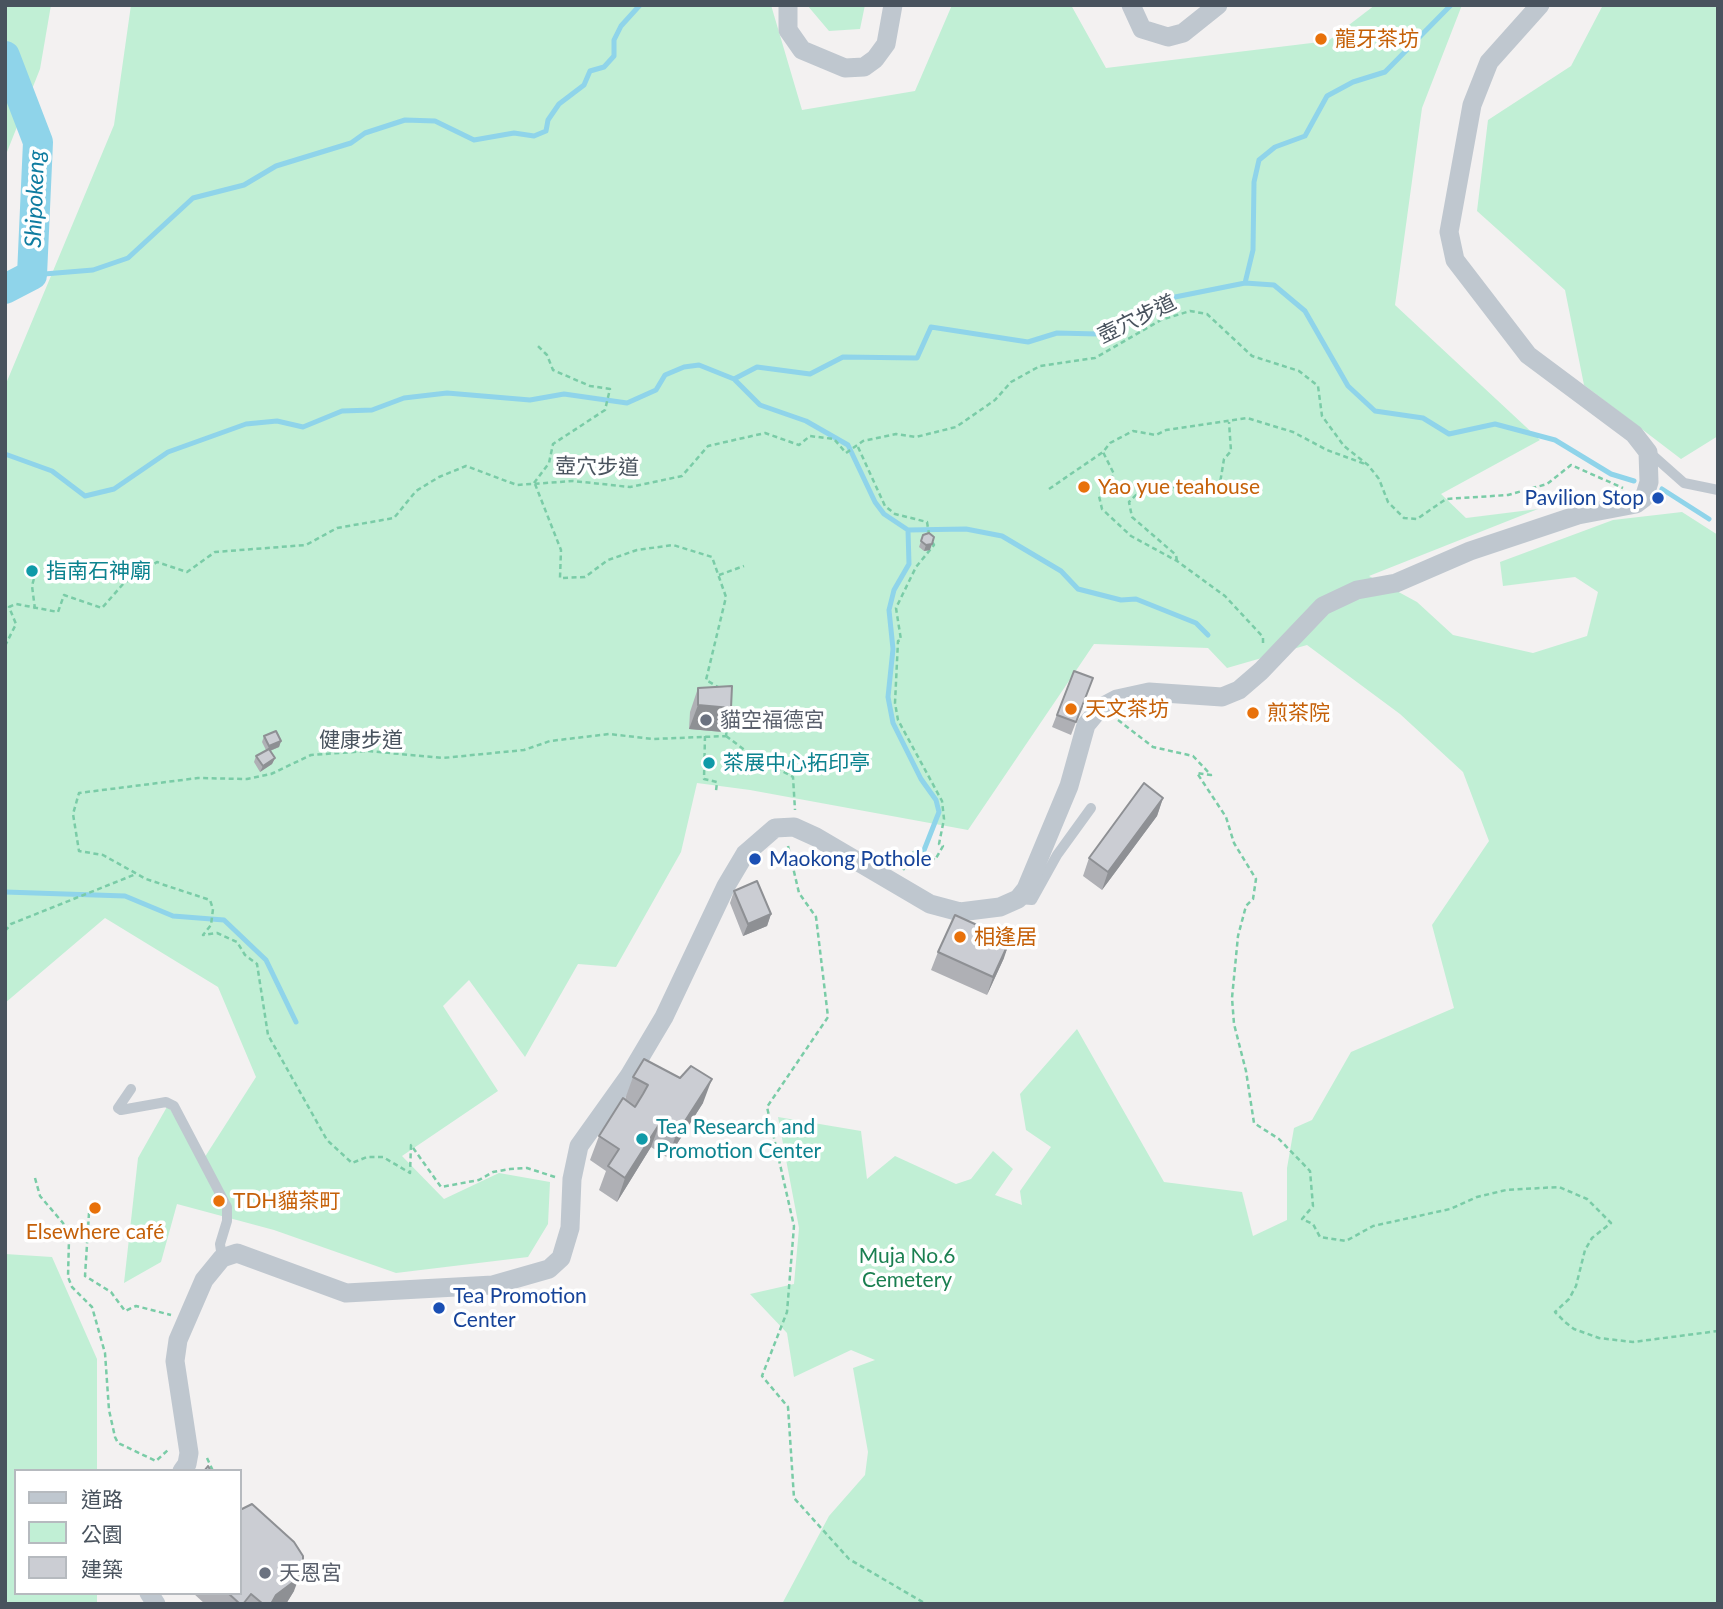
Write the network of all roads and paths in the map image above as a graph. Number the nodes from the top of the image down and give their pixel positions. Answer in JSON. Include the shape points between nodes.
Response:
{"nodes":[{"id":1,"x":788,"y":5,"type":"edge"},
{"id":2,"x":893,"y":5,"type":"edge"},
{"id":3,"x":1131,"y":5,"type":"edge"},
{"id":4,"x":1218,"y":5,"type":"edge"},
{"id":5,"x":1540,"y":5,"type":"edge"},
{"id":6,"x":537,"y":345,"type":"dead end"},
{"id":7,"x":1229,"y":421,"type":"junction"},
{"id":8,"x":858,"y":447,"type":"junction"},
{"id":9,"x":1103,"y":452,"type":"junction"},
{"id":10,"x":1648,"y":452,"type":"junction"},
{"id":11,"x":1368,"y":465,"type":"junction"},
{"id":12,"x":534,"y":483,"type":"junction"},
{"id":13,"x":1049,"y":489,"type":"dead end"},
{"id":14,"x":1718,"y":490,"type":"edge"},
{"id":15,"x":1644,"y":498,"type":"junction"},
{"id":16,"x":1177,"y":561,"type":"junction"},
{"id":17,"x":744,"y":566,"type":"dead end"},
{"id":18,"x":37,"y":567,"type":"dead end"},
{"id":19,"x":719,"y":575,"type":"junction"},
{"id":20,"x":35,"y":609,"type":"junction"},
{"id":21,"x":5,"y":646,"type":"edge"},
{"id":22,"x":1261,"y":671,"type":"junction"},
{"id":23,"x":723,"y":691,"type":"edge"},
{"id":24,"x":1100,"y":708,"type":"junction"},
{"id":25,"x":730,"y":709,"type":"edge"},
{"id":26,"x":705,"y":736,"type":"junction"},
{"id":27,"x":726,"y":736,"type":"junction"},
{"id":28,"x":716,"y":790,"type":"dead end"},
{"id":29,"x":1091,"y":808,"type":"dead end"},
{"id":30,"x":794,"y":827,"type":"junction"},
{"id":31,"x":754,"y":844,"type":"junction"},
{"id":32,"x":137,"y":873,"type":"junction"},
{"id":33,"x":901,"y":873,"type":"dead end"},
{"id":34,"x":1018,"y":900,"type":"junction"},
{"id":35,"x":5,"y":931,"type":"edge"},
{"id":36,"x":131,"y":1089,"type":"dead end"},
{"id":37,"x":34,"y":1178,"type":"dead end"},
{"id":38,"x":572,"y":1179,"type":"junction"},
{"id":39,"x":89,"y":1213,"type":"dead end"},
{"id":40,"x":222,"y":1258,"type":"junction"},
{"id":41,"x":185,"y":1318,"type":"junction"},
{"id":42,"x":1718,"y":1331,"type":"edge"},
{"id":43,"x":188,"y":1429,"type":"junction"},
{"id":44,"x":183,"y":1469,"type":"edge"},
{"id":45,"x":926,"y":1604,"type":"edge"}],
"edges":[{"from":1,"to":2,"type":"street","via":[[788,30],[802,50],[845,68],[864,67],[875,59],[886,44]]},
{"from":3,"to":4,"type":"street","via":[[1142,29],[1168,37],[1183,33]]},
{"from":5,"to":10,"type":"street","via":[[1489,62],[1472,105],[1449,232],[1455,260],[1528,355],[1634,433]]},
{"from":6,"to":12,"type":"path","via":[[553,370],[610,389],[605,410],[552,444],[549,463]]},
{"from":7,"to":9,"type":"path","via":[[1156,435],[1133,431]]},
{"from":7,"to":11,"type":"path","via":[[1248,418],[1293,432]]},
{"from":7,"to":16,"type":"path","via":[[1231,451],[1224,459],[1220,483],[1141,490],[1129,502],[1132,517]]},
{"from":8,"to":11,"type":"path","name":"壺穴步道","via":[[863,441],[896,434],[916,437],[956,427],[995,400],[1011,382],[1040,366],[1095,358],[1161,320],[1190,311],[1207,314],[1252,356],[1299,371],[1318,386],[1322,416],[1344,446]]},
{"from":8,"to":12,"type":"path","name":"壺穴步道","via":[[846,453],[834,439],[810,436],[799,445],[765,433],[708,446],[682,476],[630,487],[573,481]]},
{"from":8,"to":33,"type":"path","via":[[886,506],[895,514],[928,522],[934,545],[916,567],[896,608],[901,640],[895,703],[898,720],[942,801],[939,844],[943,846],[935,860],[916,848]]},
{"from":9,"to":13,"type":"path"},
{"from":9,"to":16,"type":"path","via":[[1114,474],[1099,496],[1102,509],[1131,536]]},
{"from":10,"to":14,"type":"lane","via":[[1684,484]]},
{"from":10,"to":15,"type":"street","via":[[1649,482]]},
{"from":11,"to":15,"type":"path","name":"壺穴步道","via":[[1388,502],[1404,518],[1417,519],[1446,499],[1508,495],[1547,484],[1572,465]]},
{"from":12,"to":19,"type":"path","via":[[561,550],[560,578],[585,577],[608,559],[673,545],[712,556]]},
{"from":12,"to":20,"type":"path","via":[[517,485],[466,467],[416,491],[394,518],[337,528],[306,545],[215,552],[187,572],[157,562],[124,583],[102,608],[64,595],[58,612]]},
{"from":15,"to":22,"type":"street","via":[[1471,551],[1396,583],[1357,590],[1323,606]]},
{"from":16,"to":22,"type":"path","via":[[1225,596],[1263,637]]},
{"from":17,"to":19,"type":"path"},
{"from":18,"to":20,"type":"path","via":[[32,586]]},
{"from":19,"to":23,"type":"path","via":[[726,597],[706,680]]},
{"from":20,"to":21,"type":"path","via":[[16,604],[9,607],[16,624]]},
{"from":22,"to":24,"type":"street","via":[[1239,690],[1222,697],[1149,692]]},
{"from":24,"to":34,"type":"street","via":[[1086,725],[1069,786]]},
{"from":24,"to":42,"type":"path","via":[[1153,747],[1193,756],[1212,775],[1197,773],[1226,817],[1234,843],[1256,879],[1238,936],[1234,1024],[1254,1123],[1279,1139],[1310,1171],[1313,1206],[1302,1219],[1313,1224],[1320,1237],[1346,1241],[1373,1226],[1450,1209],[1506,1190],[1559,1188],[1587,1199],[1611,1223],[1591,1238],[1576,1286],[1555,1312],[1565,1322],[1599,1338],[1633,1342]]},
{"from":25,"to":27,"type":"path"},
{"from":26,"to":27,"type":"path","name":"健康步道"},
{"from":26,"to":28,"type":"path","via":[[704,779],[718,782]]},
{"from":26,"to":32,"type":"path","name":"健康步道","via":[[609,734],[550,741],[524,750],[443,758],[368,751],[311,755],[271,774],[247,779],[198,778],[79,793],[73,814],[79,851],[103,855]]},
{"from":27,"to":30,"type":"path","via":[[793,777]]},
{"from":29,"to":34,"type":"lane","via":[[1032,900]]},
{"from":30,"to":31,"type":"street","via":[[775,828]]},
{"from":30,"to":34,"type":"street","via":[[930,904],[977,912]]},
{"from":31,"to":38,"type":"street","via":[[726,886],[664,1017],[579,1146]]},
{"from":31,"to":45,"type":"path","via":[[789,846],[799,893],[816,917],[828,1017],[767,1107],[794,1226],[787,1312],[762,1376],[788,1407],[794,1499],[849,1559]]},
{"from":32,"to":35,"type":"path","via":[[11,924]]},
{"from":32,"to":38,"type":"path","name":"健康步道","via":[[210,900],[211,925],[203,935],[218,933],[237,942],[257,964],[268,1035],[327,1140],[352,1163],[383,1157],[410,1173],[411,1145],[440,1187],[527,1168]]},
{"from":36,"to":40,"type":"lane","via":[[118,1108],[121,1110],[166,1102],[174,1106],[227,1207]]},
{"from":37,"to":43,"type":"path","via":[[40,1196],[63,1223],[69,1239],[72,1287],[92,1307],[105,1353],[109,1409],[118,1443],[156,1461]]},
{"from":38,"to":40,"type":"street","via":[[570,1228],[561,1258],[527,1278],[493,1285],[346,1293],[237,1253]]},
{"from":39,"to":41,"type":"path","via":[[85,1276],[111,1292],[125,1311],[136,1307]]},
{"from":40,"to":41,"type":"street","via":[[204,1280]]},
{"from":41,"to":43,"type":"street","via":[[175,1361]]},
{"from":43,"to":44,"type":"street"}]}
